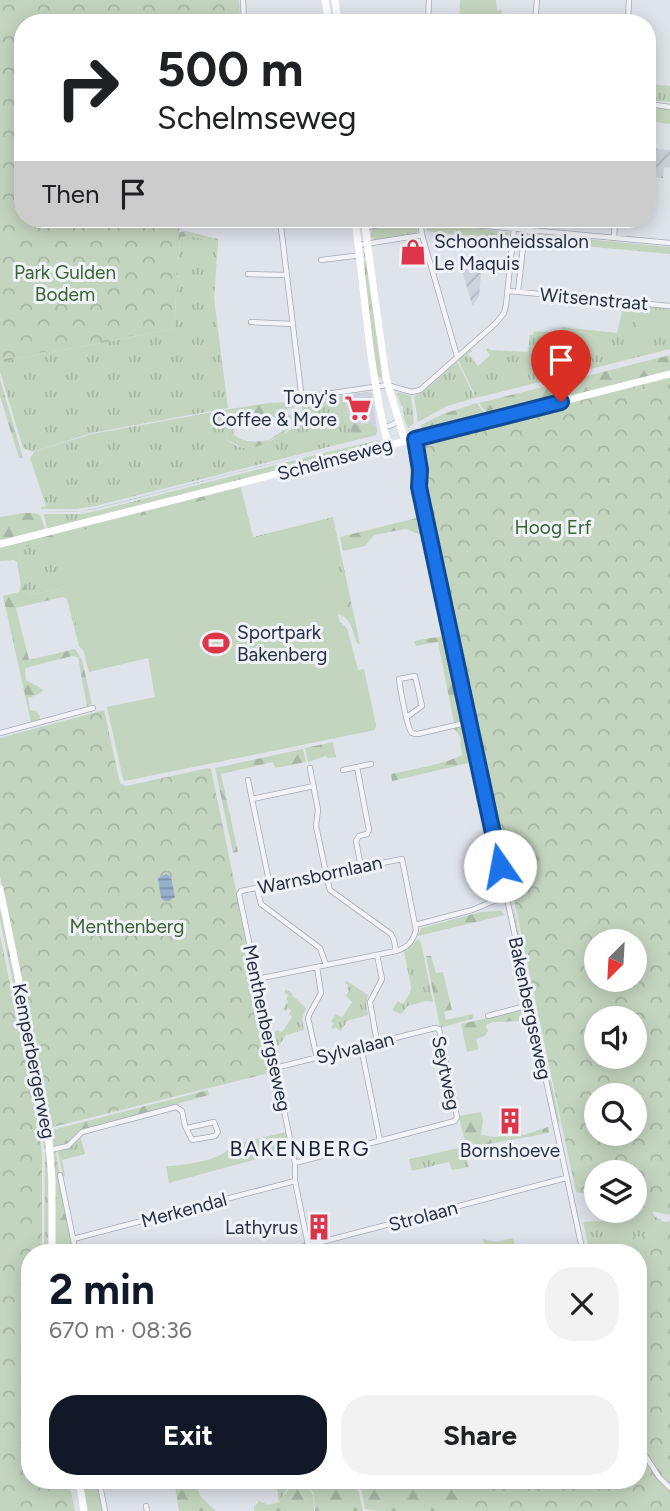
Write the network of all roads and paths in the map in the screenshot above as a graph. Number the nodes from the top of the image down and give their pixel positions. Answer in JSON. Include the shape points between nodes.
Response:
{"nodes":[{"id":1,"x":281,"y":228,"type":"edge"},
{"id":2,"x":361,"y":228,"type":"edge"},
{"id":3,"x":421,"y":228,"type":"edge"},
{"id":4,"x":514,"y":228,"type":"joint"},
{"id":5,"x":615,"y":228,"type":"edge"},
{"id":6,"x":523,"y":229,"type":"junction"},
{"id":7,"x":422,"y":235,"type":"junction"},
{"id":8,"x":614,"y":238,"type":"junction"},
{"id":9,"x":670,"y":243,"type":"edge"},
{"id":10,"x":363,"y":244,"type":"junction"},
{"id":11,"x":365,"y":254,"type":"junction"},
{"id":12,"x":321,"y":260,"type":"dead end"},
{"id":13,"x":248,"y":274,"type":"dead end"},
{"id":14,"x":287,"y":275,"type":"junction"},
{"id":15,"x":508,"y":291,"type":"junction"},
{"id":16,"x":518,"y":292,"type":"junction"},
{"id":17,"x":670,"y":306,"type":"edge"},
{"id":18,"x":251,"y":322,"type":"dead end"},
{"id":19,"x":292,"y":324,"type":"junction"},
{"id":20,"x":457,"y":357,"type":"junction"},
{"id":21,"x":670,"y":374,"type":"edge"},
{"id":22,"x":387,"y":385,"type":"junction"},
{"id":23,"x":375,"y":387,"type":"junction"},
{"id":24,"x":399,"y":419,"type":"junction"},
{"id":25,"x":383,"y":425,"type":"junction"},
{"id":26,"x":409,"y":440,"type":"junction"},
{"id":27,"x":388,"y":445,"type":"junction"},
{"id":28,"x":0,"y":544,"type":"edge"},
{"id":29,"x":93,"y":708,"type":"dead end"},
{"id":30,"x":407,"y":717,"type":"junction"},
{"id":31,"x":468,"y":722,"type":"junction"},
{"id":32,"x":0,"y":733,"type":"edge"},
{"id":33,"x":371,"y":764,"type":"dead end"},
{"id":34,"x":357,"y":767,"type":"junction"},
{"id":35,"x":310,"y":768,"type":"dead end"},
{"id":36,"x":343,"y":770,"type":"dead end"},
{"id":37,"x":248,"y":780,"type":"dead end"},
{"id":38,"x":314,"y":786,"type":"junction"},
{"id":39,"x":252,"y":799,"type":"junction"},
{"id":40,"x":361,"y":867,"type":"junction"},
{"id":41,"x":326,"y":874,"type":"junction"},
{"id":42,"x":270,"y":886,"type":"junction"},
{"id":43,"x":257,"y":888,"type":"junction"},
{"id":44,"x":0,"y":890,"type":"edge"},
{"id":45,"x":239,"y":894,"type":"joint"},
{"id":46,"x":506,"y":896,"type":"junction"},
{"id":47,"x":415,"y":925,"type":"junction"},
{"id":48,"x":396,"y":951,"type":"junction"},
{"id":49,"x":377,"y":955,"type":"junction"},
{"id":50,"x":326,"y":965,"type":"junction"},
{"id":51,"x":317,"y":967,"type":"junction"},
{"id":52,"x":257,"y":979,"type":"junction"},
{"id":53,"x":529,"y":1006,"type":"junction"},
{"id":54,"x":488,"y":1016,"type":"dead end"},
{"id":55,"x":435,"y":1028,"type":"joint"},
{"id":56,"x":377,"y":1042,"type":"junction"},
{"id":57,"x":360,"y":1047,"type":"junction"},
{"id":58,"x":317,"y":1058,"type":"junction"},
{"id":59,"x":275,"y":1068,"type":"junction"},
{"id":60,"x":187,"y":1128,"type":"junction"},
{"id":61,"x":380,"y":1141,"type":"junction"},
{"id":62,"x":50,"y":1150,"type":"junction"},
{"id":63,"x":295,"y":1163,"type":"junction"},
{"id":64,"x":60,"y":1175,"type":"dead end"},
{"id":65,"x":566,"y":1178,"type":"junction"},
{"id":66,"x":295,"y":1181,"type":"junction"},
{"id":67,"x":73,"y":1239,"type":"junction"},
{"id":68,"x":52,"y":1244,"type":"edge"},
{"id":69,"x":74,"y":1244,"type":"edge"},
{"id":70,"x":308,"y":1244,"type":"edge"},
{"id":71,"x":312,"y":1244,"type":"edge"},
{"id":72,"x":581,"y":1244,"type":"edge"},
{"id":73,"x":647,"y":1458,"type":"edge"},
{"id":74,"x":670,"y":1488,"type":"edge"},
{"id":75,"x":81,"y":1489,"type":"edge"},
{"id":76,"x":101,"y":1489,"type":"edge"},
{"id":77,"x":85,"y":1511,"type":"edge"},
{"id":78,"x":105,"y":1511,"type":"edge"}],
"edges":[{"from":1,"to":14,"type":"street"},
{"from":2,"to":10,"type":"main road","name":"Bakenbergseweg"},
{"from":3,"to":7,"type":"street"},
{"from":4,"to":6,"type":"street"},
{"from":4,"to":15,"type":"street"},
{"from":5,"to":8,"type":"street"},
{"from":6,"to":8,"type":"street"},
{"from":6,"to":16,"type":"street"},
{"from":7,"to":10,"type":"street"},
{"from":7,"to":20,"type":"street"},
{"from":8,"to":9,"type":"street"},
{"from":10,"to":11,"type":"main road","name":"Bakenbergseweg"},
{"from":11,"to":12,"type":"street"},
{"from":11,"to":22,"type":"main road","name":"Bakenbergseweg"},
{"from":11,"to":23,"type":"main road","name":"Bakenbergseweg"},
{"from":13,"to":14,"type":"street"},
{"from":14,"to":19,"type":"street"},
{"from":15,"to":16,"type":"street","name":"Witsenstraat"},
{"from":15,"to":20,"type":"street","via":[[501,317]]},
{"from":16,"to":17,"type":"street","name":"Witsenstraat"},
{"from":18,"to":19,"type":"street"},
{"from":19,"to":23,"type":"street","via":[[303,396]]},
{"from":20,"to":22,"type":"street","via":[[416,392]]},
{"from":21,"to":26,"type":"main road","name":"Schelmseweg"},
{"from":22,"to":23,"type":"street"},
{"from":22,"to":24,"type":"main road","name":"Bakenbergseweg"},
{"from":23,"to":25,"type":"main road","name":"Bakenbergseweg"},
{"from":24,"to":25,"type":"street"},
{"from":24,"to":26,"type":"main road","name":"Bakenbergseweg"},
{"from":25,"to":27,"type":"main road","name":"Bakenbergseweg"},
{"from":26,"to":27,"type":"main road","name":"Schelmseweg"},
{"from":26,"to":31,"type":"street","name":"Bakenbergseweg","via":[[420,470],[419,487]]},
{"from":27,"to":28,"type":"main road","name":"Schelmseweg"},
{"from":29,"to":32,"type":"street"},
{"from":30,"to":30,"type":"street","via":[[399,679],[415,676],[422,706]]},
{"from":30,"to":31,"type":"street","via":[[410,730],[418,734]]},
{"from":31,"to":46,"type":"street","name":"Bakenbergseweg"},
{"from":33,"to":34,"type":"street"},
{"from":34,"to":36,"type":"street"},
{"from":34,"to":40,"type":"street","via":[[369,830],[357,838]]},
{"from":35,"to":38,"type":"street"},
{"from":37,"to":39,"type":"street"},
{"from":38,"to":39,"type":"street"},
{"from":38,"to":41,"type":"street"},
{"from":39,"to":42,"type":"street"},
{"from":40,"to":41,"type":"street","name":"Warnsbornlaan"},
{"from":40,"to":47,"type":"street","name":"Warnsbornlaan","via":[[402,859]]},
{"from":41,"to":42,"type":"street","name":"Warnsbornlaan"},
{"from":41,"to":48,"type":"street","via":[[331,890],[391,934]]},
{"from":42,"to":43,"type":"street","name":"Warnsbornlaan"},
{"from":43,"to":45,"type":"street","name":"Warnsbornlaan"},
{"from":43,"to":50,"type":"street","via":[[261,904],[320,948]]},
{"from":44,"to":62,"type":"main road","name":"Kemperbergerweg"},
{"from":45,"to":52,"type":"street","name":"Menthenbergseweg"},
{"from":46,"to":47,"type":"street"},
{"from":46,"to":53,"type":"street","name":"Bakenbergseweg"},
{"from":47,"to":48,"type":"street","via":[[412,940]]},
{"from":48,"to":49,"type":"street"},
{"from":49,"to":50,"type":"street"},
{"from":49,"to":56,"type":"street","via":[[382,979],[370,1002]]},
{"from":50,"to":51,"type":"street"},
{"from":51,"to":52,"type":"street"},
{"from":51,"to":58,"type":"street","via":[[321,993],[308,1018]]},
{"from":52,"to":59,"type":"street","name":"Menthenbergseweg"},
{"from":53,"to":54,"type":"street"},
{"from":53,"to":65,"type":"street","name":"Bakenbergseweg"},
{"from":55,"to":56,"type":"street","name":"Sylvalaan"},
{"from":55,"to":61,"type":"street","name":"Seytweg","via":[[439,1029],[457,1118],[453,1123]]},
{"from":56,"to":57,"type":"street","name":"Sylvalaan"},
{"from":57,"to":58,"type":"street","name":"Sylvalaan"},
{"from":57,"to":61,"type":"street"},
{"from":58,"to":59,"type":"street","name":"Sylvalaan"},
{"from":59,"to":63,"type":"street","name":"Menthenbergseweg"},
{"from":60,"to":60,"type":"street","name":"Kemperbergerweg","via":[[193,1141],[218,1132],[214,1122]]},
{"from":60,"to":62,"type":"street","name":"Kemperbergerweg","via":[[176,1107],[82,1132],[68,1146]]},
{"from":61,"to":63,"type":"street"},
{"from":62,"to":68,"type":"main road","name":"Kemperbergerweg"},
{"from":63,"to":66,"type":"street","name":"Menthenbergseweg"},
{"from":64,"to":67,"type":"street"},
{"from":65,"to":71,"type":"street","name":"Strolaan"},
{"from":65,"to":72,"type":"street","name":"Bakenbergseweg"},
{"from":66,"to":67,"type":"street","name":"Merkendal"},
{"from":66,"to":70,"type":"street","name":"Menthenbergseweg"},
{"from":67,"to":69,"type":"street"},
{"from":73,"to":74,"type":"street"},
{"from":75,"to":77,"type":"main road"},
{"from":76,"to":78,"type":"street"}]}
